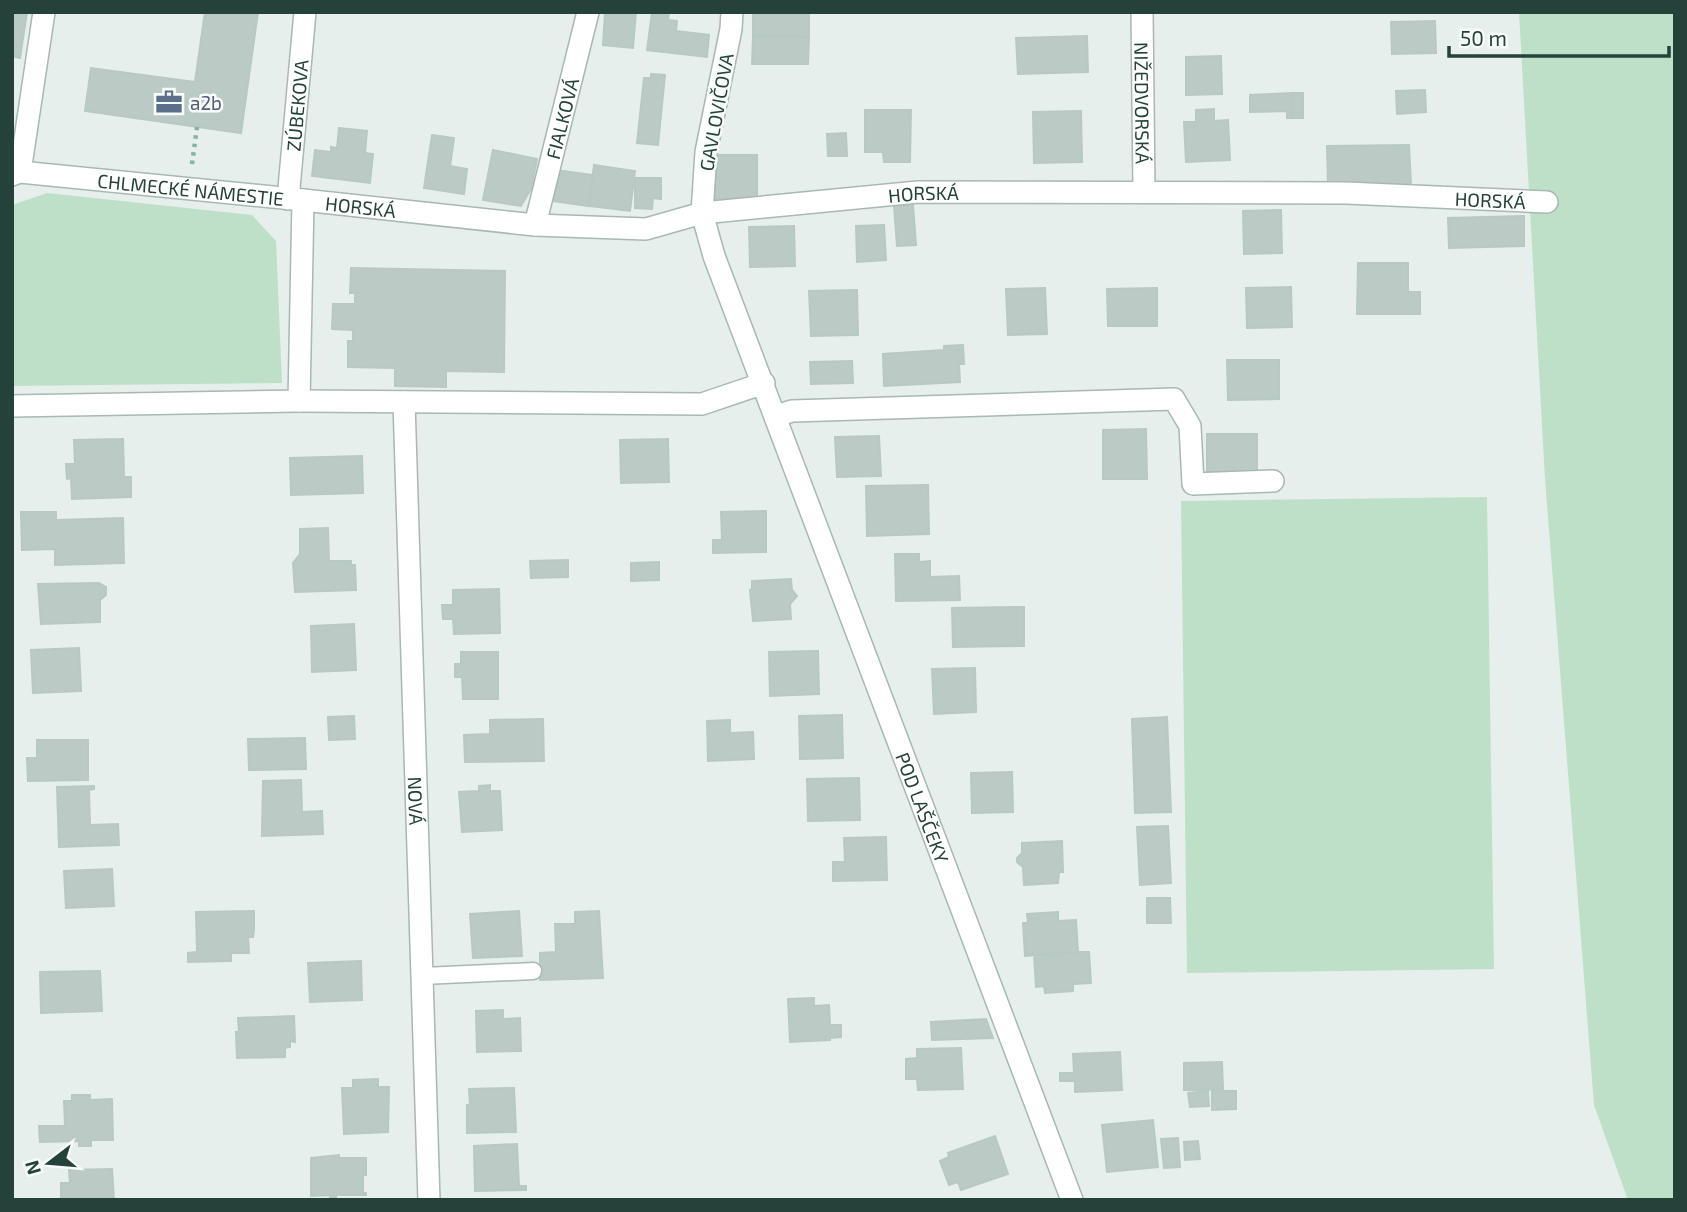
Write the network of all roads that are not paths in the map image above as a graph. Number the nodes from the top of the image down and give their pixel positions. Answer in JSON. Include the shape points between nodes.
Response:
{"nodes":[{"id":1,"x":44,"y":12,"type":"edge"},
{"id":2,"x":306,"y":12,"type":"edge"},
{"id":3,"x":588,"y":12,"type":"edge"},
{"id":4,"x":732,"y":12,"type":"edge"},
{"id":5,"x":1142,"y":12,"type":"edge"},
{"id":6,"x":16,"y":174,"type":"edge"},
{"id":7,"x":1144,"y":192,"type":"junction"},
{"id":8,"x":296,"y":199,"type":"junction"},
{"id":9,"x":1547,"y":202,"type":"dead end"},
{"id":10,"x":702,"y":213,"type":"junction"},
{"id":11,"x":535,"y":225,"type":"junction"},
{"id":12,"x":764,"y":383,"type":"junction"},
{"id":13,"x":299,"y":401,"type":"junction"},
{"id":14,"x":404,"y":402,"type":"junction"},
{"id":15,"x":12,"y":406,"type":"edge"},
{"id":16,"x":776,"y":416,"type":"junction"},
{"id":17,"x":1273,"y":481,"type":"dead end"},
{"id":18,"x":533,"y":971,"type":"dead end"},
{"id":19,"x":423,"y":976,"type":"junction"},
{"id":20,"x":429,"y":1200,"type":"edge"},
{"id":21,"x":1072,"y":1200,"type":"edge"}],
"edges":[{"from":1,"to":6,"type":"street"},
{"from":2,"to":8,"type":"street","name":"ZÚBEKOVA"},
{"from":3,"to":11,"type":"street","name":"FIALKOVÁ"},
{"from":4,"to":10,"type":"street","name":"GAVLOVIČOVA","via":[[706,152]]},
{"from":5,"to":7,"type":"street","name":"NIŽEDVORSKÁ"},
{"from":6,"to":8,"type":"street","name":"CHLMECKÉ NÁMESTIE"},
{"from":7,"to":9,"type":"street","name":"HORSKÁ","via":[[1346,193]]},
{"from":7,"to":10,"type":"street","name":"HORSKÁ","via":[[918,192]]},
{"from":8,"to":11,"type":"street","name":"HORSKÁ"},
{"from":8,"to":13,"type":"street","name":"CHLMECKÉ NÁMESTIE"},
{"from":10,"to":11,"type":"street","name":"HORSKÁ","via":[[646,229]]},
{"from":10,"to":12,"type":"street","name":"POD LAŠČEKY"},
{"from":12,"to":14,"type":"street","via":[[702,404]]},
{"from":12,"to":16,"type":"street","name":"POD LAŠČEKY"},
{"from":13,"to":14,"type":"street"},
{"from":13,"to":15,"type":"street"},
{"from":14,"to":19,"type":"street","name":"NOVÁ"},
{"from":16,"to":17,"type":"street","via":[[792,411],[1174,399],[1189,426],[1193,484]]},
{"from":16,"to":21,"type":"street","name":"POD LAŠČEKY"},
{"from":18,"to":19,"type":"lane"},
{"from":19,"to":20,"type":"street","name":"NOVÁ"}]}
